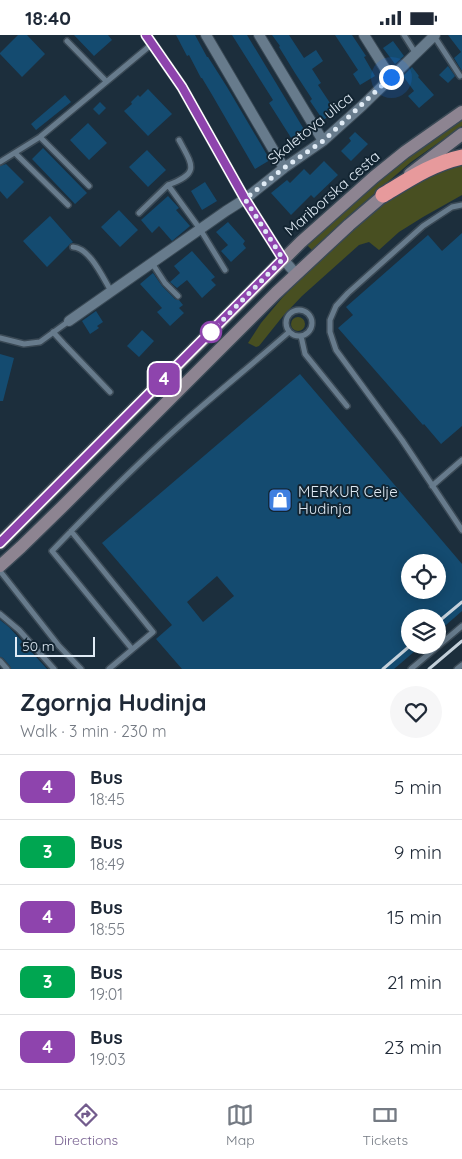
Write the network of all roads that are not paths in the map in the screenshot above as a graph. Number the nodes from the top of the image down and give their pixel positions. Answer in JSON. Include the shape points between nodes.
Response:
{"nodes":[{"id":1,"x":146,"y":35,"type":"edge"},
{"id":2,"x":206,"y":35,"type":"edge"},
{"id":3,"x":259,"y":35,"type":"edge"},
{"id":4,"x":364,"y":35,"type":"edge"},
{"id":5,"x":404,"y":35,"type":"edge"},
{"id":6,"x":435,"y":35,"type":"edge"},
{"id":7,"x":67,"y":41,"type":"dead end"},
{"id":8,"x":152,"y":44,"type":"junction"},
{"id":9,"x":416,"y":54,"type":"junction"},
{"id":10,"x":460,"y":76,"type":"dead end"},
{"id":11,"x":391,"y":77,"type":"junction"},
{"id":12,"x":106,"y":81,"type":"junction"},
{"id":13,"x":462,"y":112,"type":"edge"},
{"id":14,"x":462,"y":134,"type":"edge"},
{"id":15,"x":40,"y":137,"type":"junction"},
{"id":16,"x":179,"y":140,"type":"dead end"},
{"id":17,"x":323,"y":141,"type":"junction"},
{"id":18,"x":15,"y":153,"type":"junction"},
{"id":19,"x":462,"y":157,"type":"edge"},
{"id":20,"x":0,"y":162,"type":"edge"},
{"id":21,"x":284,"y":168,"type":"junction"},
{"id":22,"x":168,"y":185,"type":"junction"},
{"id":23,"x":89,"y":186,"type":"dead end"},
{"id":24,"x":383,"y":195,"type":"junction"},
{"id":25,"x":245,"y":199,"type":"junction"},
{"id":26,"x":68,"y":205,"type":"dead end"},
{"id":27,"x":462,"y":205,"type":"edge"},
{"id":28,"x":139,"y":213,"type":"dead end"},
{"id":29,"x":200,"y":229,"type":"junction"},
{"id":30,"x":73,"y":247,"type":"dead end"},
{"id":31,"x":283,"y":259,"type":"junction"},
{"id":32,"x":152,"y":263,"type":"junction"},
{"id":33,"x":225,"y":270,"type":"dead end"},
{"id":34,"x":296,"y":274,"type":"junction"},
{"id":35,"x":111,"y":291,"type":"junction"},
{"id":36,"x":178,"y":296,"type":"dead end"},
{"id":37,"x":69,"y":321,"type":"joint"},
{"id":38,"x":54,"y":332,"type":"junction"},
{"id":39,"x":289,"y":332,"type":"junction"},
{"id":40,"x":301,"y":336,"type":"junction"},
{"id":41,"x":0,"y":338,"type":"edge"},
{"id":42,"x":110,"y":392,"type":"dead end"},
{"id":43,"x":347,"y":405,"type":"dead end"},
{"id":44,"x":462,"y":460,"type":"edge"},
{"id":45,"x":432,"y":486,"type":"junction"},
{"id":46,"x":462,"y":530,"type":"edge"},
{"id":47,"x":71,"y":531,"type":"junction"},
{"id":48,"x":0,"y":543,"type":"edge"},
{"id":49,"x":0,"y":566,"type":"edge"},
{"id":50,"x":0,"y":571,"type":"edge"},
{"id":51,"x":0,"y":615,"type":"edge"},
{"id":52,"x":462,"y":626,"type":"edge"},
{"id":53,"x":132,"y":649,"type":"junction"},
{"id":54,"x":0,"y":661,"type":"edge"},
{"id":55,"x":462,"y":665,"type":"edge"},
{"id":56,"x":7,"y":669,"type":"edge"},
{"id":57,"x":54,"y":669,"type":"edge"},
{"id":58,"x":80,"y":669,"type":"edge"},
{"id":59,"x":109,"y":669,"type":"edge"},
{"id":60,"x":411,"y":669,"type":"edge"},
{"id":61,"x":456,"y":669,"type":"edge"}],
"edges":[{"from":1,"to":8,"type":"street"},
{"from":2,"to":21,"type":"street"},
{"from":3,"to":17,"type":"street"},
{"from":4,"to":11,"type":"street"},
{"from":5,"to":9,"type":"lane"},
{"from":6,"to":9,"type":"street","name":"Skaletova ulica"},
{"from":6,"to":10,"type":"lane"},
{"from":7,"to":12,"type":"lane"},
{"from":8,"to":12,"type":"lane"},
{"from":8,"to":25,"type":"street","via":[[182,87]]},
{"from":9,"to":11,"type":"street","name":"Skaletova ulica"},
{"from":11,"to":17,"type":"street","name":"Skaletova ulica"},
{"from":12,"to":15,"type":"lane"},
{"from":13,"to":31,"type":"main road","name":"Mariborska cesta","via":[[374,177]]},
{"from":14,"to":24,"type":"main road"},
{"from":15,"to":18,"type":"lane"},
{"from":15,"to":23,"type":"lane"},
{"from":16,"to":22,"type":"lane","via":[[192,168],[184,178]]},
{"from":17,"to":21,"type":"street","name":"Skaletova ulica"},
{"from":18,"to":20,"type":"lane"},
{"from":18,"to":26,"type":"lane"},
{"from":19,"to":24,"type":"highway","via":[[433,166]]},
{"from":21,"to":25,"type":"street","name":"Skaletova ulica"},
{"from":22,"to":28,"type":"lane"},
{"from":22,"to":29,"type":"lane"},
{"from":24,"to":34,"type":"main road"},
{"from":25,"to":29,"type":"street","name":"Skaletova ulica"},
{"from":25,"to":31,"type":"street"},
{"from":27,"to":45,"type":"lane","via":[[452,207],[423,226],[348,293],[336,306],[330,320],[336,350]]},
{"from":29,"to":32,"type":"street","name":"Skaletova ulica"},
{"from":29,"to":33,"type":"lane"},
{"from":30,"to":35,"type":"lane","via":[[82,250],[97,266]]},
{"from":31,"to":34,"type":"street"},
{"from":31,"to":48,"type":"main road","name":"Mariborska cesta"},
{"from":32,"to":35,"type":"street","name":"Skaletova ulica"},
{"from":32,"to":36,"type":"lane"},
{"from":34,"to":49,"type":"main road"},
{"from":35,"to":37,"type":"street","name":"Skaletova ulica"},
{"from":37,"to":38,"type":"lane"},
{"from":38,"to":41,"type":"lane","via":[[40,342],[24,344]]},
{"from":38,"to":42,"type":"lane"},
{"from":39,"to":40,"type":"lane"},
{"from":39,"to":40,"type":"lane","via":[[287,318],[299,310],[311,319],[311,327]]},
{"from":39,"to":47,"type":"lane","via":[[163,442]]},
{"from":40,"to":43,"type":"lane","via":[[305,354]]},
{"from":44,"to":45,"type":"lane"},
{"from":45,"to":46,"type":"lane"},
{"from":47,"to":53,"type":"lane","via":[[52,551]]},
{"from":47,"to":53,"type":"lane","via":[[153,632]]},
{"from":50,"to":58,"type":"lane"},
{"from":51,"to":57,"type":"lane","via":[[19,630]]},
{"from":52,"to":60,"type":"lane"},
{"from":53,"to":59,"type":"lane"},
{"from":54,"to":56,"type":"lane"},
{"from":55,"to":61,"type":"lane"}]}
